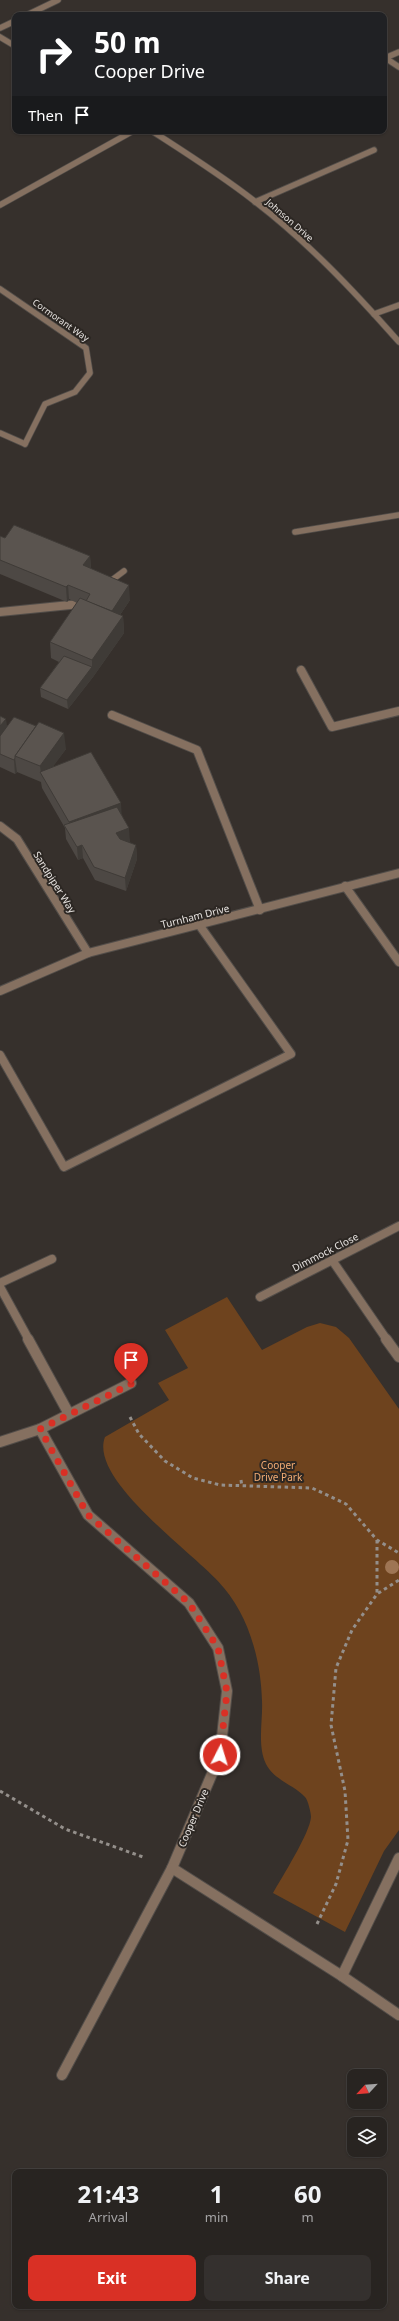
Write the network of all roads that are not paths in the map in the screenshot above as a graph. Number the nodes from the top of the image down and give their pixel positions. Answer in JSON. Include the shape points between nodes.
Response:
{"nodes":[{"id":1,"x":58,"y":0,"type":"edge"},
{"id":2,"x":33,"y":12,"type":"edge"},
{"id":3,"x":12,"y":22,"type":"edge"},
{"id":4,"x":0,"y":28,"type":"edge"},
{"id":5,"x":0,"y":37,"type":"edge"},
{"id":6,"x":12,"y":44,"type":"edge"},
{"id":7,"x":399,"y":52,"type":"edge"},
{"id":8,"x":387,"y":56,"type":"edge"},
{"id":9,"x":387,"y":58,"type":"edge"},
{"id":10,"x":399,"y":67,"type":"edge"},
{"id":11,"x":128,"y":134,"type":"edge"},
{"id":12,"x":157,"y":134,"type":"edge"},
{"id":13,"x":374,"y":150,"type":"dead end"},
{"id":14,"x":255,"y":202,"type":"junction"},
{"id":15,"x":0,"y":204,"type":"edge"},
{"id":16,"x":0,"y":289,"type":"edge"},
{"id":17,"x":399,"y":305,"type":"edge"},
{"id":18,"x":374,"y":314,"type":"junction"},
{"id":19,"x":399,"y":342,"type":"edge"},
{"id":20,"x":0,"y":433,"type":"edge"},
{"id":21,"x":399,"y":515,"type":"edge"},
{"id":22,"x":295,"y":532,"type":"dead end"},
{"id":23,"x":124,"y":571,"type":"dead end"},
{"id":24,"x":99,"y":590,"type":"edge"},
{"id":25,"x":93,"y":594,"type":"edge"},
{"id":26,"x":0,"y":612,"type":"edge"},
{"id":27,"x":301,"y":670,"type":"dead end"},
{"id":28,"x":399,"y":711,"type":"edge"},
{"id":29,"x":112,"y":714,"type":"dead end"},
{"id":30,"x":0,"y":826,"type":"edge"},
{"id":31,"x":399,"y":873,"type":"edge"},
{"id":32,"x":345,"y":886,"type":"junction"},
{"id":33,"x":260,"y":910,"type":"junction"},
{"id":34,"x":200,"y":926,"type":"junction"},
{"id":35,"x":88,"y":953,"type":"junction"},
{"id":36,"x":399,"y":962,"type":"edge"},
{"id":37,"x":0,"y":991,"type":"edge"},
{"id":38,"x":0,"y":1055,"type":"edge"},
{"id":39,"x":399,"y":1226,"type":"edge"},
{"id":40,"x":52,"y":1259,"type":"dead end"},
{"id":41,"x":332,"y":1260,"type":"junction"},
{"id":42,"x":0,"y":1283,"type":"edge"},
{"id":43,"x":0,"y":1287,"type":"edge"},
{"id":44,"x":260,"y":1297,"type":"dead end"},
{"id":45,"x":399,"y":1357,"type":"edge"},
{"id":46,"x":131,"y":1384,"type":"dead end"},
{"id":47,"x":69,"y":1414,"type":"junction"},
{"id":48,"x":40,"y":1429,"type":"junction"},
{"id":49,"x":0,"y":1442,"type":"edge"},
{"id":50,"x":399,"y":1858,"type":"edge"},
{"id":51,"x":172,"y":1868,"type":"junction"},
{"id":52,"x":342,"y":1976,"type":"junction"},
{"id":53,"x":399,"y":2015,"type":"edge"},
{"id":54,"x":62,"y":2075,"type":"dead end"}],
"edges":[{"from":1,"to":2,"type":"street"},
{"from":3,"to":4,"type":"street"},
{"from":5,"to":6,"type":"street"},
{"from":7,"to":8,"type":"street"},
{"from":9,"to":10,"type":"street"},
{"from":11,"to":15,"type":"street"},
{"from":12,"to":14,"type":"street","name":"Johnson Drive","via":[[231,182]]},
{"from":13,"to":14,"type":"street"},
{"from":14,"to":18,"type":"street","name":"Johnson Drive","via":[[290,230]]},
{"from":16,"to":20,"type":"street","name":"Cormorant Way","via":[[86,348],[90,373],[75,392],[45,404],[26,444]]},
{"from":17,"to":18,"type":"street"},
{"from":18,"to":19,"type":"street","name":"Johnson Drive"},
{"from":21,"to":22,"type":"street"},
{"from":23,"to":24,"type":"street"},
{"from":25,"to":26,"type":"street","via":[[80,604]]},
{"from":27,"to":28,"type":"street","via":[[332,727]]},
{"from":29,"to":33,"type":"street","via":[[197,750]]},
{"from":30,"to":35,"type":"street","name":"Sandpiper Way","via":[[17,839]]},
{"from":31,"to":32,"type":"street","name":"Turnham Drive"},
{"from":32,"to":33,"type":"street","name":"Turnham Drive"},
{"from":32,"to":36,"type":"street"},
{"from":33,"to":34,"type":"street","name":"Turnham Drive"},
{"from":34,"to":35,"type":"street","name":"Turnham Drive"},
{"from":34,"to":38,"type":"street","via":[[291,1054],[64,1167]]},
{"from":35,"to":37,"type":"street","name":"Turnham Drive"},
{"from":39,"to":41,"type":"street","name":"Dimmock Close"},
{"from":40,"to":42,"type":"street"},
{"from":41,"to":44,"type":"street","name":"Dimmock Close"},
{"from":41,"to":45,"type":"street"},
{"from":43,"to":47,"type":"street"},
{"from":46,"to":47,"type":"street"},
{"from":47,"to":48,"type":"street"},
{"from":48,"to":49,"type":"street"},
{"from":48,"to":51,"type":"street","name":"Cooper Drive","via":[[88,1515],[189,1603],[218,1648],[227,1692],[220,1755]]},
{"from":50,"to":52,"type":"street"},
{"from":51,"to":52,"type":"street"},
{"from":51,"to":54,"type":"street","name":"Cooper Drive"},
{"from":52,"to":53,"type":"street"}]}
